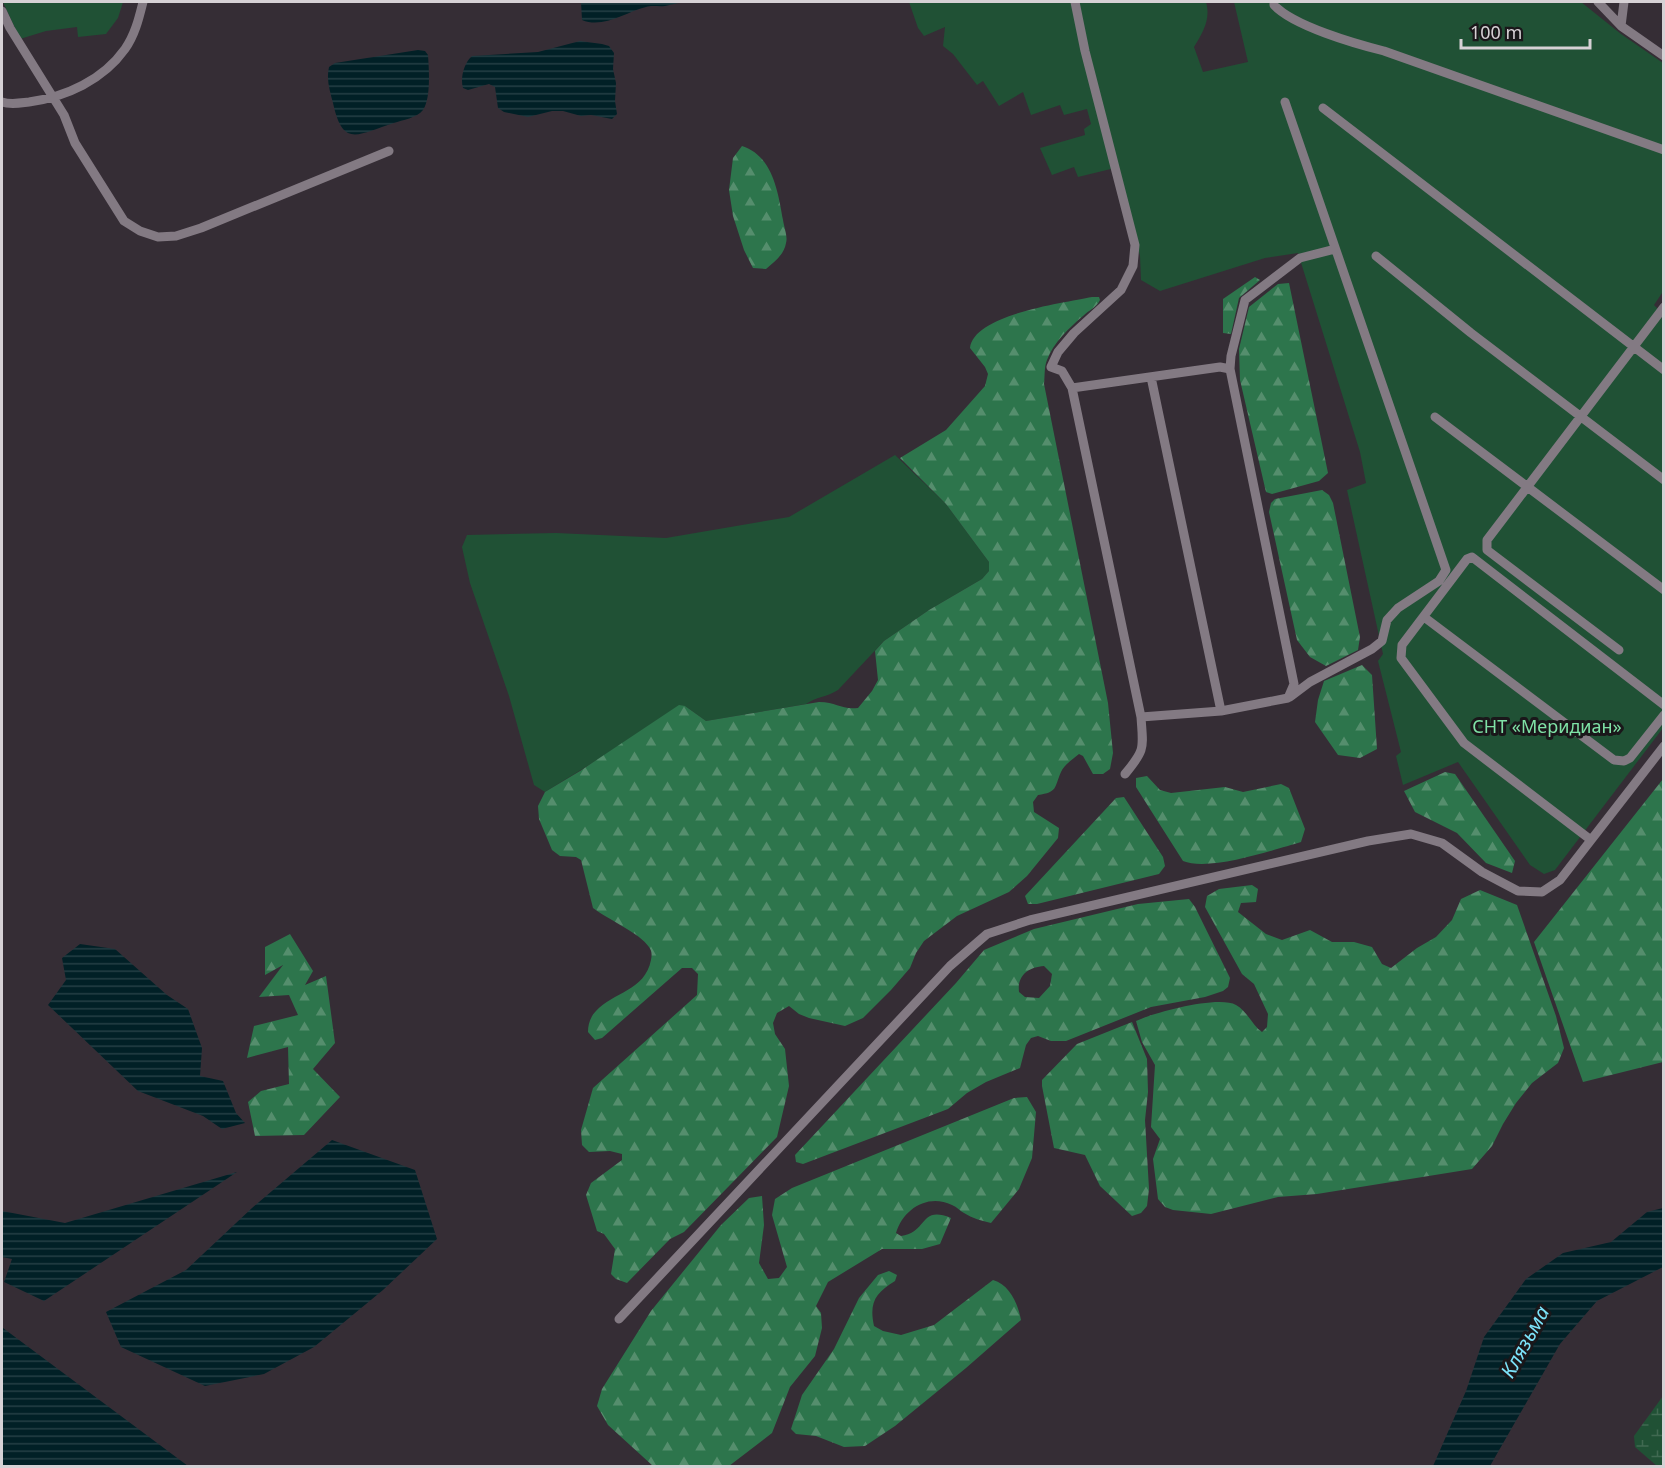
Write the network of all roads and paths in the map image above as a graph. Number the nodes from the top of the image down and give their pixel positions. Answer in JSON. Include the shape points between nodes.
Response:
{"nodes":[{"id":1,"x":143,"y":2,"type":"edge"},
{"id":2,"x":1075,"y":2,"type":"edge"},
{"id":3,"x":1274,"y":2,"type":"edge"},
{"id":4,"x":1598,"y":2,"type":"edge"},
{"id":5,"x":1623,"y":2,"type":"edge"},
{"id":6,"x":2,"y":11,"type":"edge"},
{"id":7,"x":1622,"y":26,"type":"junction"},
{"id":8,"x":1664,"y":56,"type":"edge"},
{"id":9,"x":53,"y":97,"type":"junction"},
{"id":10,"x":2,"y":102,"type":"edge"},
{"id":11,"x":1285,"y":102,"type":"dead end"},
{"id":12,"x":1323,"y":108,"type":"dead end"},
{"id":13,"x":1664,"y":150,"type":"edge"},
{"id":14,"x":389,"y":152,"type":"dead end"},
{"id":15,"x":1335,"y":249,"type":"junction"},
{"id":16,"x":1376,"y":256,"type":"dead end"},
{"id":17,"x":1664,"y":307,"type":"edge"},
{"id":18,"x":1634,"y":346,"type":"junction"},
{"id":19,"x":1230,"y":369,"type":"junction"},
{"id":20,"x":1664,"y":370,"type":"edge"},
{"id":21,"x":1151,"y":377,"type":"junction"},
{"id":22,"x":1072,"y":388,"type":"junction"},
{"id":23,"x":1581,"y":416,"type":"junction"},
{"id":24,"x":1435,"y":417,"type":"dead end"},
{"id":25,"x":1664,"y":480,"type":"edge"},
{"id":26,"x":1527,"y":487,"type":"junction"},
{"id":27,"x":1664,"y":590,"type":"edge"},
{"id":28,"x":1424,"y":616,"type":"junction"},
{"id":29,"x":1619,"y":650,"type":"dead end"},
{"id":30,"x":1288,"y":698,"type":"junction"},
{"id":31,"x":1664,"y":705,"type":"edge"},
{"id":32,"x":1221,"y":711,"type":"junction"},
{"id":33,"x":1664,"y":715,"type":"edge"},
{"id":34,"x":1141,"y":717,"type":"junction"},
{"id":35,"x":1664,"y":746,"type":"edge"},
{"id":36,"x":1125,"y":774,"type":"dead end"},
{"id":37,"x":1591,"y":840,"type":"junction"},
{"id":38,"x":619,"y":1319,"type":"dead end"}],
"edges":[{"from":1,"to":9,"type":"street","via":[[126,49],[107,70],[75,90]]},
{"from":2,"to":22,"type":"street","via":[[1134,245],[1133,266],[1121,290],[1074,333],[1051,368],[1062,371]]},
{"from":3,"to":13,"type":"street","via":[[1282,14],[1348,42],[1384,51]]},
{"from":4,"to":7,"type":"street"},
{"from":5,"to":7,"type":"street"},
{"from":6,"to":9,"type":"street"},
{"from":7,"to":8,"type":"street"},
{"from":9,"to":10,"type":"street"},
{"from":9,"to":14,"type":"street","via":[[75,143],[124,221],[158,237],[201,228]]},
{"from":11,"to":15,"type":"street"},
{"from":12,"to":18,"type":"street"},
{"from":15,"to":19,"type":"street","via":[[1300,258],[1245,300]]},
{"from":15,"to":30,"type":"street","via":[[1446,570],[1439,581],[1398,608],[1387,620],[1382,641],[1372,650]]},
{"from":16,"to":23,"type":"street"},
{"from":17,"to":18,"type":"street"},
{"from":18,"to":20,"type":"street"},
{"from":18,"to":23,"type":"street"},
{"from":19,"to":21,"type":"street"},
{"from":19,"to":30,"type":"street","via":[[1294,684]]},
{"from":21,"to":22,"type":"street"},
{"from":21,"to":32,"type":"street"},
{"from":22,"to":34,"type":"street"},
{"from":23,"to":25,"type":"street"},
{"from":23,"to":26,"type":"street"},
{"from":24,"to":26,"type":"street"},
{"from":26,"to":27,"type":"street"},
{"from":26,"to":29,"type":"street","via":[[1487,540],[1486,550]]},
{"from":28,"to":31,"type":"street","via":[[1467,559],[1475,558]]},
{"from":28,"to":33,"type":"street","via":[[1614,760],[1630,758]]},
{"from":28,"to":37,"type":"street","via":[[1402,645],[1401,658],[1456,734]]},
{"from":30,"to":32,"type":"street"},
{"from":32,"to":34,"type":"street"},
{"from":34,"to":36,"type":"street","via":[[1143,747]]},
{"from":35,"to":37,"type":"street"},
{"from":37,"to":38,"type":"street","via":[[1560,880],[1542,892],[1518,891],[1482,873],[1442,843],[1411,834],[1076,909],[987,934],[950,966]]}]}
